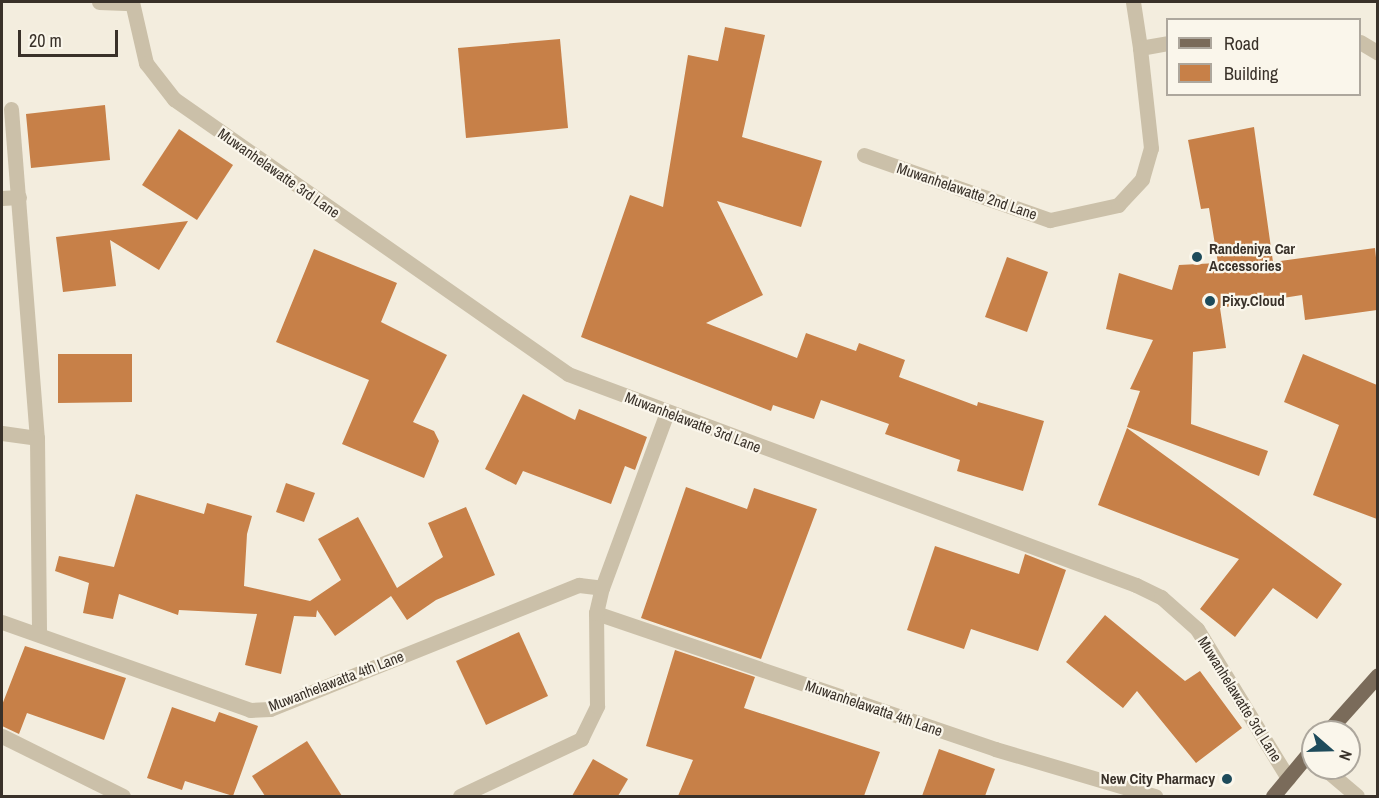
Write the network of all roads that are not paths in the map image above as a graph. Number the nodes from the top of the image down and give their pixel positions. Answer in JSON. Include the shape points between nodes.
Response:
{"nodes":[{"id":1,"x":99,"y":2,"type":"edge"},
{"id":2,"x":132,"y":2,"type":"edge"},
{"id":3,"x":1133,"y":2,"type":"edge"},
{"id":4,"x":1361,"y":43,"type":"edge"},
{"id":5,"x":1166,"y":44,"type":"edge"},
{"id":6,"x":1140,"y":48,"type":"junction"},
{"id":7,"x":1377,"y":53,"type":"edge"},
{"id":8,"x":11,"y":109,"type":"dead end"},
{"id":9,"x":864,"y":155,"type":"dead end"},
{"id":10,"x":19,"y":197,"type":"junction"},
{"id":11,"x":2,"y":198,"type":"edge"},
{"id":12,"x":667,"y":412,"type":"junction"},
{"id":13,"x":2,"y":433,"type":"edge"},
{"id":14,"x":37,"y":438,"type":"junction"},
{"id":15,"x":602,"y":588,"type":"junction"},
{"id":16,"x":596,"y":613,"type":"junction"},
{"id":17,"x":2,"y":621,"type":"edge"},
{"id":18,"x":39,"y":632,"type":"junction"},
{"id":19,"x":1377,"y":675,"type":"edge"},
{"id":20,"x":1338,"y":720,"type":"edge"},
{"id":21,"x":2,"y":736,"type":"edge"},
{"id":22,"x":1301,"y":764,"type":"edge"},
{"id":23,"x":1288,"y":778,"type":"junction"},
{"id":24,"x":1338,"y":780,"type":"edge"},
{"id":25,"x":123,"y":796,"type":"edge"},
{"id":26,"x":460,"y":796,"type":"edge"},
{"id":27,"x":1155,"y":796,"type":"edge"},
{"id":28,"x":1273,"y":796,"type":"edge"},
{"id":29,"x":1357,"y":796,"type":"edge"}],
"edges":[{"from":1,"to":2,"type":"street"},
{"from":2,"to":12,"type":"street","name":"Muwanhelawatte 3rd Lane","via":[[146,63],[174,99],[553,365]]},
{"from":3,"to":6,"type":"street","name":"Muwanhelawatte 2nd Lane"},
{"from":4,"to":7,"type":"street"},
{"from":5,"to":6,"type":"street"},
{"from":6,"to":9,"type":"street","name":"Muwanhelawatte 2nd Lane","via":[[1151,147],[1142,179],[1118,205],[1050,220]]},
{"from":8,"to":10,"type":"street"},
{"from":10,"to":11,"type":"street"},
{"from":10,"to":14,"type":"street"},
{"from":12,"to":15,"type":"street"},
{"from":12,"to":23,"type":"street","name":"Muwanhelawatte 3rd Lane","via":[[1161,597],[1197,629]]},
{"from":13,"to":14,"type":"street"},
{"from":14,"to":18,"type":"street"},
{"from":15,"to":16,"type":"street"},
{"from":15,"to":18,"type":"street","name":"Muwanhelawatta 4th Lane","via":[[579,585],[270,709],[250,710]]},
{"from":16,"to":26,"type":"street","via":[[597,706],[581,739]]},
{"from":16,"to":27,"type":"street","name":"Muwanhelawatta 4th Lane","via":[[995,749]]},
{"from":17,"to":18,"type":"street","name":"Muwanhelawatta 4th Lane"},
{"from":19,"to":20,"type":"main road"},
{"from":21,"to":25,"type":"street"},
{"from":22,"to":23,"type":"main road"},
{"from":23,"to":28,"type":"main road"},
{"from":24,"to":29,"type":"street"}]}
